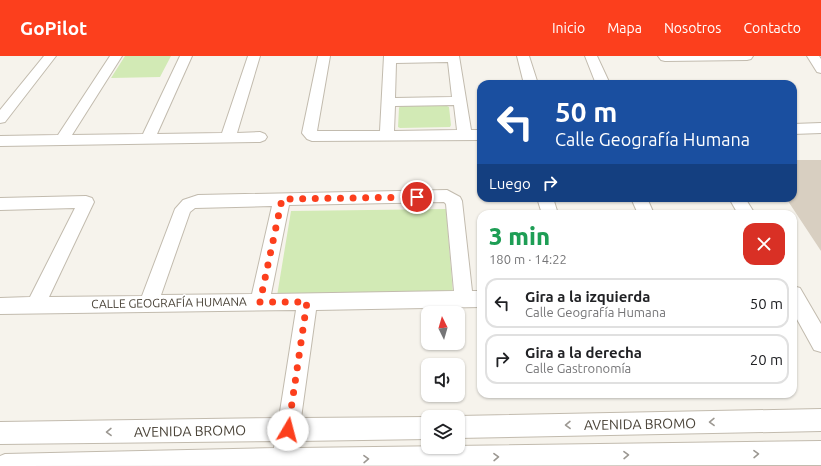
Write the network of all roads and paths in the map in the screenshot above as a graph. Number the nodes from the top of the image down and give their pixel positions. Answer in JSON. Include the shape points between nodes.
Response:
{"nodes":[{"id":1,"x":50,"y":56,"type":"edge"},
{"id":2,"x":116,"y":56,"type":"edge"},
{"id":3,"x":186,"y":56,"type":"edge"},
{"id":4,"x":254,"y":56,"type":"edge"},
{"id":5,"x":324,"y":56,"type":"edge"},
{"id":6,"x":523,"y":56,"type":"edge"},
{"id":7,"x":591,"y":56,"type":"edge"},
{"id":8,"x":664,"y":56,"type":"edge"},
{"id":9,"x":747,"y":56,"type":"edge"},
{"id":10,"x":813,"y":56,"type":"edge"},
{"id":11,"x":453,"y":57,"type":"edge"},
{"id":12,"x":390,"y":58,"type":"edge"},
{"id":13,"x":821,"y":69,"type":"edge"},
{"id":14,"x":530,"y":80,"type":"edge"},
{"id":15,"x":601,"y":80,"type":"edge"},
{"id":16,"x":460,"y":101,"type":"junction"},
{"id":17,"x":388,"y":102,"type":"junction"},
{"id":18,"x":0,"y":119,"type":"edge"},
{"id":19,"x":797,"y":128,"type":"edge"},
{"id":20,"x":821,"y":128,"type":"edge"},
{"id":21,"x":465,"y":135,"type":"junction"},
{"id":22,"x":477,"y":135,"type":"edge"},
{"id":23,"x":387,"y":136,"type":"junction"},
{"id":24,"x":228,"y":137,"type":"junction"},
{"id":25,"x":260,"y":137,"type":"dead end"},
{"id":26,"x":148,"y":138,"type":"junction"},
{"id":27,"x":62,"y":140,"type":"junction"},
{"id":28,"x":0,"y":141,"type":"edge"},
{"id":29,"x":282,"y":199,"type":"junction"},
{"id":30,"x":0,"y":204,"type":"edge"},
{"id":31,"x":472,"y":300,"type":"edge"},
{"id":32,"x":260,"y":302,"type":"junction"},
{"id":33,"x":307,"y":302,"type":"junction"},
{"id":34,"x":797,"y":302,"type":"edge"},
{"id":35,"x":148,"y":304,"type":"junction"},
{"id":36,"x":36,"y":305,"type":"junction"},
{"id":37,"x":0,"y":306,"type":"edge"},
{"id":38,"x":821,"y":343,"type":"edge"},
{"id":39,"x":821,"y":420,"type":"edge"},
{"id":40,"x":465,"y":427,"type":"edge"},
{"id":41,"x":421,"y":428,"type":"edge"},
{"id":42,"x":288,"y":430,"type":"junction"},
{"id":43,"x":0,"y":434,"type":"edge"},
{"id":44,"x":821,"y":453,"type":"edge"},
{"id":45,"x":283,"y":463,"type":"edge"},
{"id":46,"x":5,"y":466,"type":"edge"}],
"edges":[{"from":1,"to":18,"type":"street"},
{"from":2,"to":27,"type":"street"},
{"from":3,"to":26,"type":"street"},
{"from":4,"to":24,"type":"street"},
{"from":5,"to":23,"type":"street","via":[[309,133],[316,137]]},
{"from":6,"to":14,"type":"street"},
{"from":7,"to":15,"type":"street"},
{"from":8,"to":9,"type":"street"},
{"from":10,"to":13,"type":"street"},
{"from":11,"to":12,"type":"street"},
{"from":11,"to":16,"type":"street"},
{"from":12,"to":17,"type":"street"},
{"from":16,"to":17,"type":"street"},
{"from":16,"to":21,"type":"street"},
{"from":17,"to":23,"type":"street"},
{"from":19,"to":20,"type":"street"},
{"from":21,"to":22,"type":"street"},
{"from":21,"to":23,"type":"street"},
{"from":24,"to":25,"type":"street"},
{"from":24,"to":26,"type":"street"},
{"from":26,"to":27,"type":"street"},
{"from":27,"to":28,"type":"street"},
{"from":29,"to":31,"type":"street","via":[[447,196],[452,198]]},
{"from":29,"to":32,"type":"street"},
{"from":29,"to":35,"type":"street","via":[[198,201],[189,204],[184,208]]},
{"from":30,"to":36,"type":"street","via":[[86,202]]},
{"from":31,"to":33,"type":"street","name":"CALLE GEOGRAFÍA HUMANA"},
{"from":32,"to":33,"type":"street","name":"CALLE GEOGRAFÍA HUMANA"},
{"from":32,"to":35,"type":"street","name":"CALLE GEOGRAFÍA HUMANA"},
{"from":33,"to":42,"type":"street"},
{"from":34,"to":38,"type":"street"},
{"from":35,"to":36,"type":"street","name":"CALLE GEOGRAFÍA HUMANA"},
{"from":36,"to":37,"type":"street","name":"CALLE GEOGRAFÍA HUMANA"},
{"from":39,"to":40,"type":"street","name":"AVENIDA BROMO","one_way":true},
{"from":41,"to":42,"type":"street","name":"AVENIDA BROMO"},
{"from":42,"to":43,"type":"street","name":"AVENIDA BROMO","one_way":true},
{"from":42,"to":45,"type":"street"},
{"from":45,"to":44,"type":"street","one_way":true},
{"from":45,"to":46,"type":"street"}]}
